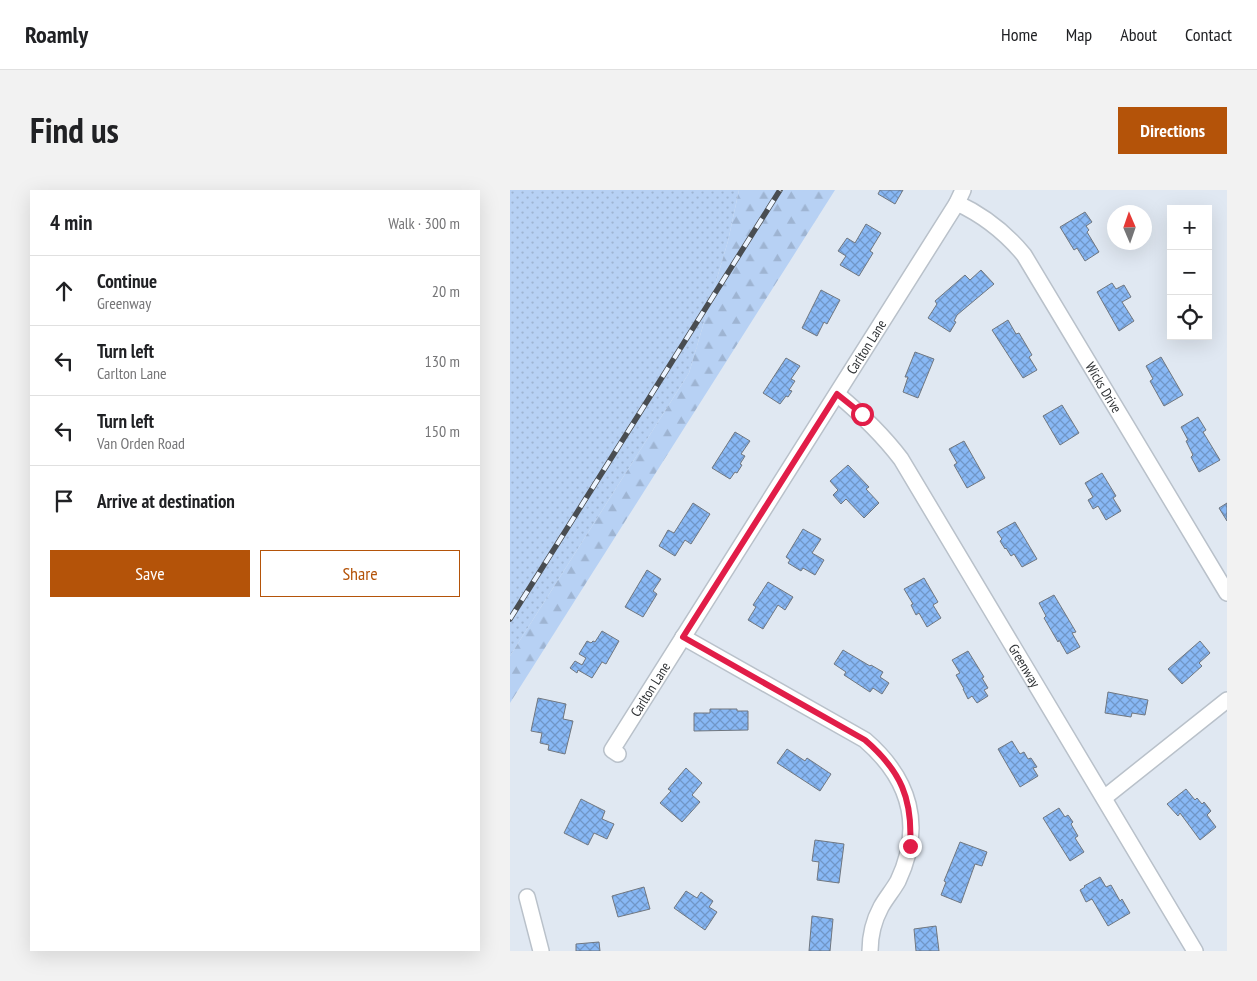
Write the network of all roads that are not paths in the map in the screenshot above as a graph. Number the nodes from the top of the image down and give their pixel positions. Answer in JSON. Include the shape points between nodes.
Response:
{"nodes":[{"id":1,"x":960,"y":197,"type":"edge"},
{"id":2,"x":837,"y":394,"type":"junction"},
{"id":3,"x":1227,"y":593,"type":"edge"},
{"id":4,"x":683,"y":637,"type":"junction"},
{"id":5,"x":1227,"y":700,"type":"edge"},
{"id":6,"x":618,"y":754,"type":"dead end"},
{"id":7,"x":1104,"y":798,"type":"junction"},
{"id":8,"x":528,"y":897,"type":"dead end"},
{"id":9,"x":541,"y":951,"type":"edge"},
{"id":10,"x":870,"y":951,"type":"edge"},
{"id":11,"x":1195,"y":951,"type":"edge"}],
"edges":[{"from":1,"to":2,"type":"street","name":"Carlton Lane"},
{"from":1,"to":3,"type":"street","name":"Wicks Drive","via":[[1009,237],[1024,255]]},
{"from":2,"to":4,"type":"street","name":"Carlton Lane"},
{"from":2,"to":7,"type":"street","name":"Greenway","via":[[883,435],[901,459]]},
{"from":4,"to":6,"type":"street","name":"Carlton Lane","via":[[612,750]]},
{"from":4,"to":10,"type":"street","via":[[865,740],[893,769],[909,807],[910,846],[905,865],[874,924]]},
{"from":5,"to":7,"type":"street"},
{"from":7,"to":11,"type":"street","name":"Greenway"},
{"from":8,"to":9,"type":"street"}]}
